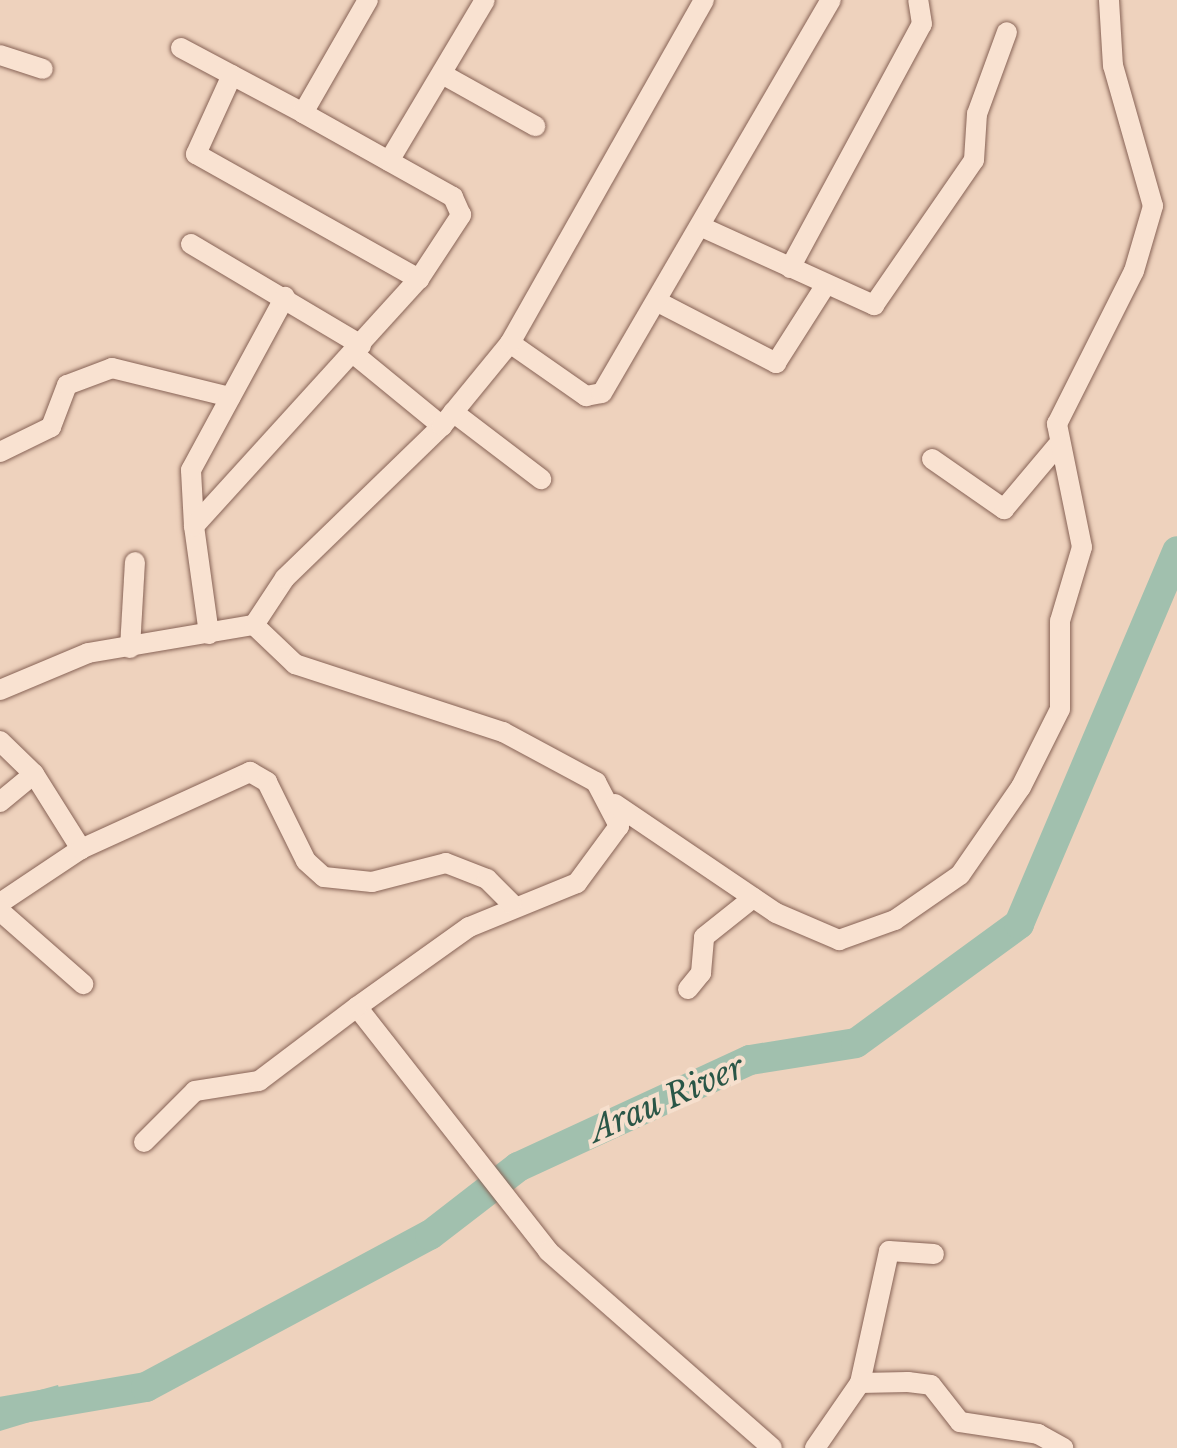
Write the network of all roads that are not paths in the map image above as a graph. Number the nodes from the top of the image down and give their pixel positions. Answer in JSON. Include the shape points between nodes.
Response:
{"nodes":[{"id":1,"x":486,"y":0,"type":"edge"},
{"id":2,"x":704,"y":0,"type":"edge"},
{"id":3,"x":832,"y":0,"type":"edge"},
{"id":4,"x":920,"y":0,"type":"edge"},
{"id":5,"x":1109,"y":0,"type":"edge"},
{"id":6,"x":363,"y":2,"type":"edge"},
{"id":7,"x":1007,"y":32,"type":"dead end"},
{"id":8,"x":182,"y":48,"type":"dead end"},
{"id":9,"x":0,"y":55,"type":"edge"},
{"id":10,"x":43,"y":69,"type":"dead end"},
{"id":11,"x":442,"y":74,"type":"junction"},
{"id":12,"x":232,"y":75,"type":"junction"},
{"id":13,"x":303,"y":113,"type":"junction"},
{"id":14,"x":535,"y":126,"type":"dead end"},
{"id":15,"x":389,"y":161,"type":"junction"},
{"id":16,"x":704,"y":228,"type":"junction"},
{"id":17,"x":192,"y":244,"type":"dead end"},
{"id":18,"x":790,"y":268,"type":"junction"},
{"id":19,"x":418,"y":279,"type":"junction"},
{"id":20,"x":825,"y":286,"type":"junction"},
{"id":21,"x":286,"y":298,"type":"junction"},
{"id":22,"x":660,"y":304,"type":"junction"},
{"id":23,"x":510,"y":343,"type":"junction"},
{"id":24,"x":358,"y":350,"type":"junction"},
{"id":25,"x":230,"y":397,"type":"junction"},
{"id":26,"x":448,"y":419,"type":"junction"},
{"id":27,"x":1057,"y":446,"type":"junction"},
{"id":28,"x":0,"y":452,"type":"edge"},
{"id":29,"x":932,"y":459,"type":"dead end"},
{"id":30,"x":541,"y":480,"type":"dead end"},
{"id":31,"x":194,"y":526,"type":"junction"},
{"id":32,"x":136,"y":562,"type":"dead end"},
{"id":33,"x":254,"y":625,"type":"junction"},
{"id":34,"x":208,"y":634,"type":"junction"},
{"id":35,"x":130,"y":648,"type":"junction"},
{"id":36,"x":0,"y":690,"type":"edge"},
{"id":37,"x":0,"y":741,"type":"edge"},
{"id":38,"x":34,"y":774,"type":"junction"},
{"id":39,"x":0,"y":802,"type":"edge"},
{"id":40,"x":614,"y":804,"type":"junction"},
{"id":41,"x":81,"y":849,"type":"junction"},
{"id":42,"x":752,"y":898,"type":"junction"},
{"id":43,"x":0,"y":903,"type":"edge"},
{"id":44,"x":512,"y":904,"type":"junction"},
{"id":45,"x":0,"y":911,"type":"edge"},
{"id":46,"x":83,"y":984,"type":"dead end"},
{"id":47,"x":688,"y":989,"type":"dead end"},
{"id":48,"x":357,"y":1007,"type":"junction"},
{"id":49,"x":144,"y":1142,"type":"dead end"},
{"id":50,"x":934,"y":1254,"type":"dead end"},
{"id":51,"x":860,"y":1383,"type":"junction"},
{"id":52,"x":772,"y":1448,"type":"edge"},
{"id":53,"x":815,"y":1448,"type":"edge"},
{"id":54,"x":1064,"y":1448,"type":"edge"}],
"edges":[{"from":1,"to":11,"type":"street"},
{"from":2,"to":23,"type":"street"},
{"from":3,"to":16,"type":"street"},
{"from":4,"to":18,"type":"street","via":[[922,24]]},
{"from":5,"to":27,"type":"street","via":[[1113,66],[1153,206],[1134,271],[1066,398]]},
{"from":6,"to":13,"type":"street"},
{"from":7,"to":20,"type":"street","via":[[976,114],[974,160],[886,290],[868,306]]},
{"from":8,"to":12,"type":"street"},
{"from":9,"to":10,"type":"street"},
{"from":11,"to":14,"type":"street"},
{"from":11,"to":15,"type":"street"},
{"from":12,"to":13,"type":"street"},
{"from":12,"to":19,"type":"street","via":[[196,154]]},
{"from":13,"to":15,"type":"street"},
{"from":15,"to":19,"type":"street","via":[[460,209]]},
{"from":16,"to":18,"type":"street"},
{"from":16,"to":22,"type":"street"},
{"from":17,"to":21,"type":"street"},
{"from":18,"to":20,"type":"street"},
{"from":19,"to":24,"type":"street"},
{"from":20,"to":22,"type":"street","via":[[776,363]]},
{"from":21,"to":24,"type":"street"},
{"from":21,"to":25,"type":"street"},
{"from":22,"to":23,"type":"street","via":[[597,396]]},
{"from":23,"to":26,"type":"street"},
{"from":24,"to":26,"type":"street"},
{"from":24,"to":31,"type":"street"},
{"from":25,"to":28,"type":"street","via":[[112,368],[67,385],[51,427]]},
{"from":25,"to":31,"type":"street","via":[[191,470]]},
{"from":26,"to":30,"type":"street"},
{"from":26,"to":33,"type":"street","via":[[284,578]]},
{"from":27,"to":29,"type":"street","via":[[1004,509]]},
{"from":27,"to":42,"type":"street","via":[[1082,547],[1060,621],[1060,709],[981,850],[934,897],[839,940]]},
{"from":31,"to":34,"type":"street"},
{"from":32,"to":35,"type":"street"},
{"from":33,"to":34,"type":"street"},
{"from":33,"to":40,"type":"street","via":[[295,664],[551,753]]},
{"from":34,"to":35,"type":"street"},
{"from":35,"to":36,"type":"street","via":[[64,660]]},
{"from":37,"to":38,"type":"street"},
{"from":38,"to":39,"type":"street"},
{"from":38,"to":41,"type":"street"},
{"from":40,"to":42,"type":"street"},
{"from":40,"to":44,"type":"street","via":[[614,836],[577,883]]},
{"from":41,"to":43,"type":"street"},
{"from":41,"to":44,"type":"street","via":[[250,772],[267,782],[306,861],[324,876],[372,882],[446,863],[487,879]]},
{"from":42,"to":47,"type":"street","via":[[704,937],[701,973]]},
{"from":44,"to":48,"type":"street"},
{"from":45,"to":46,"type":"street"},
{"from":48,"to":49,"type":"street","via":[[258,1082],[195,1091]]},
{"from":48,"to":52,"type":"street","via":[[548,1251]]},
{"from":50,"to":51,"type":"street","via":[[889,1250]]},
{"from":51,"to":53,"type":"street"},
{"from":51,"to":54,"type":"street","via":[[925,1382],[960,1422],[1038,1434]]}]}
